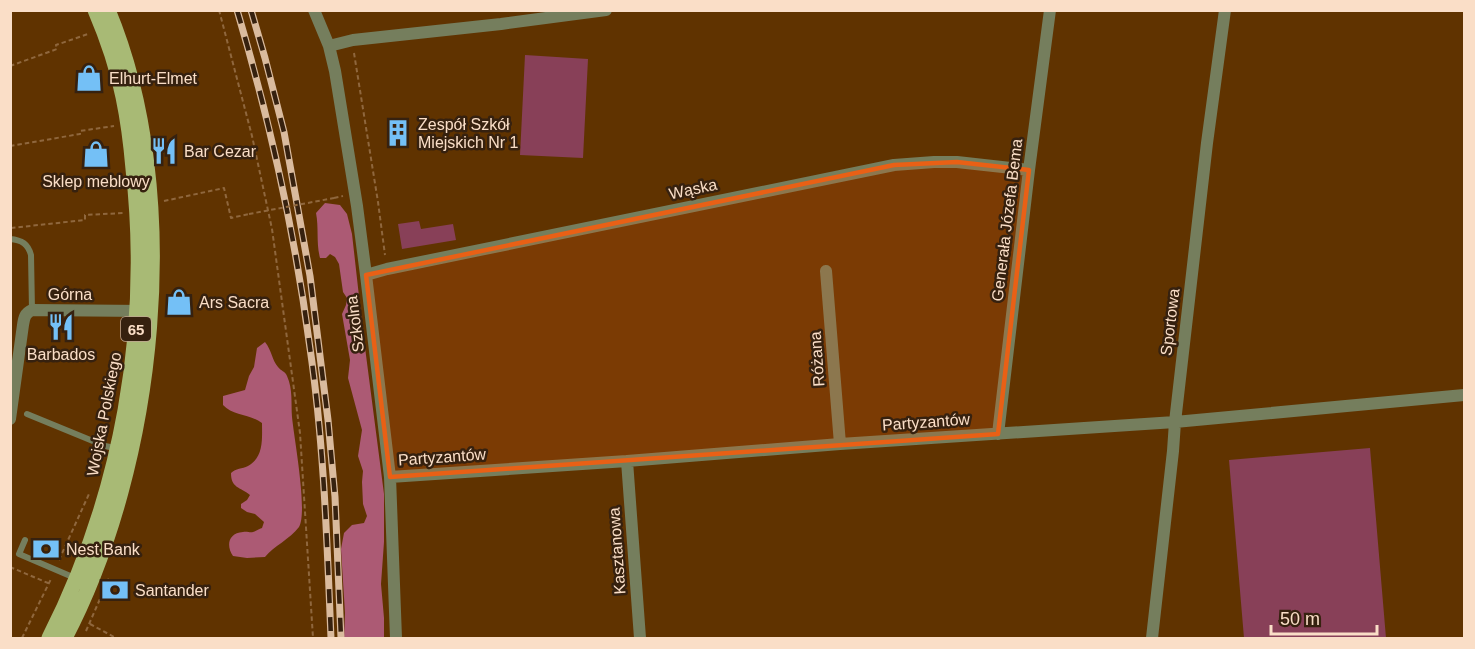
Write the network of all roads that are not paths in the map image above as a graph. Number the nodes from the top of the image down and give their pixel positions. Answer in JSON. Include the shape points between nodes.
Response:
{"nodes":[{"id":1,"x":95,"y":10,"type":"edge"},
{"id":2,"x":108,"y":10,"type":"edge"},
{"id":3,"x":314,"y":10,"type":"edge"},
{"id":4,"x":606,"y":10,"type":"edge"},
{"id":5,"x":1050,"y":10,"type":"edge"},
{"id":6,"x":1225,"y":10,"type":"edge"},
{"id":7,"x":329,"y":46,"type":"junction"},
{"id":8,"x":1029,"y":170,"type":"junction"},
{"id":9,"x":10,"y":239,"type":"edge"},
{"id":10,"x":826,"y":271,"type":"dead end"},
{"id":11,"x":366,"y":275,"type":"junction"},
{"id":12,"x":32,"y":310,"type":"junction"},
{"id":13,"x":144,"y":311,"type":"junction"},
{"id":14,"x":1464,"y":395,"type":"edge"},
{"id":15,"x":27,"y":414,"type":"dead end"},
{"id":16,"x":10,"y":419,"type":"edge"},
{"id":17,"x":1175,"y":422,"type":"junction"},
{"id":18,"x":998,"y":434,"type":"junction"},
{"id":19,"x":840,"y":444,"type":"junction"},
{"id":20,"x":124,"y":450,"type":"junction"},
{"id":21,"x":627,"y":461,"type":"junction"},
{"id":22,"x":390,"y":477,"type":"junction"},
{"id":23,"x":26,"y":540,"type":"dead end"},
{"id":24,"x":83,"y":581,"type":"junction"},
{"id":25,"x":49,"y":639,"type":"edge"},
{"id":26,"x":65,"y":639,"type":"edge"},
{"id":27,"x":396,"y":639,"type":"edge"},
{"id":28,"x":640,"y":639,"type":"edge"},
{"id":29,"x":1152,"y":639,"type":"edge"}],
"edges":[{"from":1,"to":13,"type":"main road","name":"Wojska Polskiego","number":"65","via":[[124,98]]},
{"from":2,"to":13,"type":"main road","name":"Wojska Polskiego","number":"65","via":[[128,67],[144,152],[152,267]]},
{"from":3,"to":7,"type":"street","name":"Szkolna"},
{"from":4,"to":7,"type":"street"},
{"from":5,"to":8,"type":"street","name":"Generała Józefa Bema"},
{"from":6,"to":17,"type":"street","name":"Sportowa"},
{"from":7,"to":11,"type":"street","name":"Szkolna"},
{"from":8,"to":11,"type":"street","name":"Wąska","via":[[957,162],[894,165]]},
{"from":8,"to":18,"type":"street","name":"Generała Józefa Bema"},
{"from":9,"to":12,"type":"lane","via":[[29,247]]},
{"from":10,"to":19,"type":"street","name":"Różana"},
{"from":11,"to":22,"type":"street","name":"Szkolna"},
{"from":12,"to":13,"type":"street","name":"Górna"},
{"from":12,"to":16,"type":"street","name":"Górna","via":[[25,315]]},
{"from":13,"to":20,"type":"main road","name":"Wojska Polskiego","number":"65","via":[[144,374]]},
{"from":14,"to":17,"type":"street","name":"Partyzantów"},
{"from":15,"to":20,"type":"lane"},
{"from":17,"to":18,"type":"street","name":"Partyzantów"},
{"from":17,"to":29,"type":"street","name":"Sportowa"},
{"from":18,"to":19,"type":"street","name":"Partyzantów"},
{"from":19,"to":21,"type":"street","name":"Partyzantów"},
{"from":20,"to":24,"type":"main road","name":"Wojska Polskiego","number":"65","via":[[115,512],[104,546]]},
{"from":21,"to":22,"type":"street","name":"Partyzantów"},
{"from":21,"to":28,"type":"street","name":"Kasztanowa"},
{"from":22,"to":27,"type":"street","name":"Szkolna"},
{"from":23,"to":24,"type":"lane","via":[[19,554]]},
{"from":24,"to":25,"type":"main road","name":"Wojska Polskiego","number":"65"},
{"from":24,"to":26,"type":"main road","name":"Wojska Polskiego","number":"65"}]}
